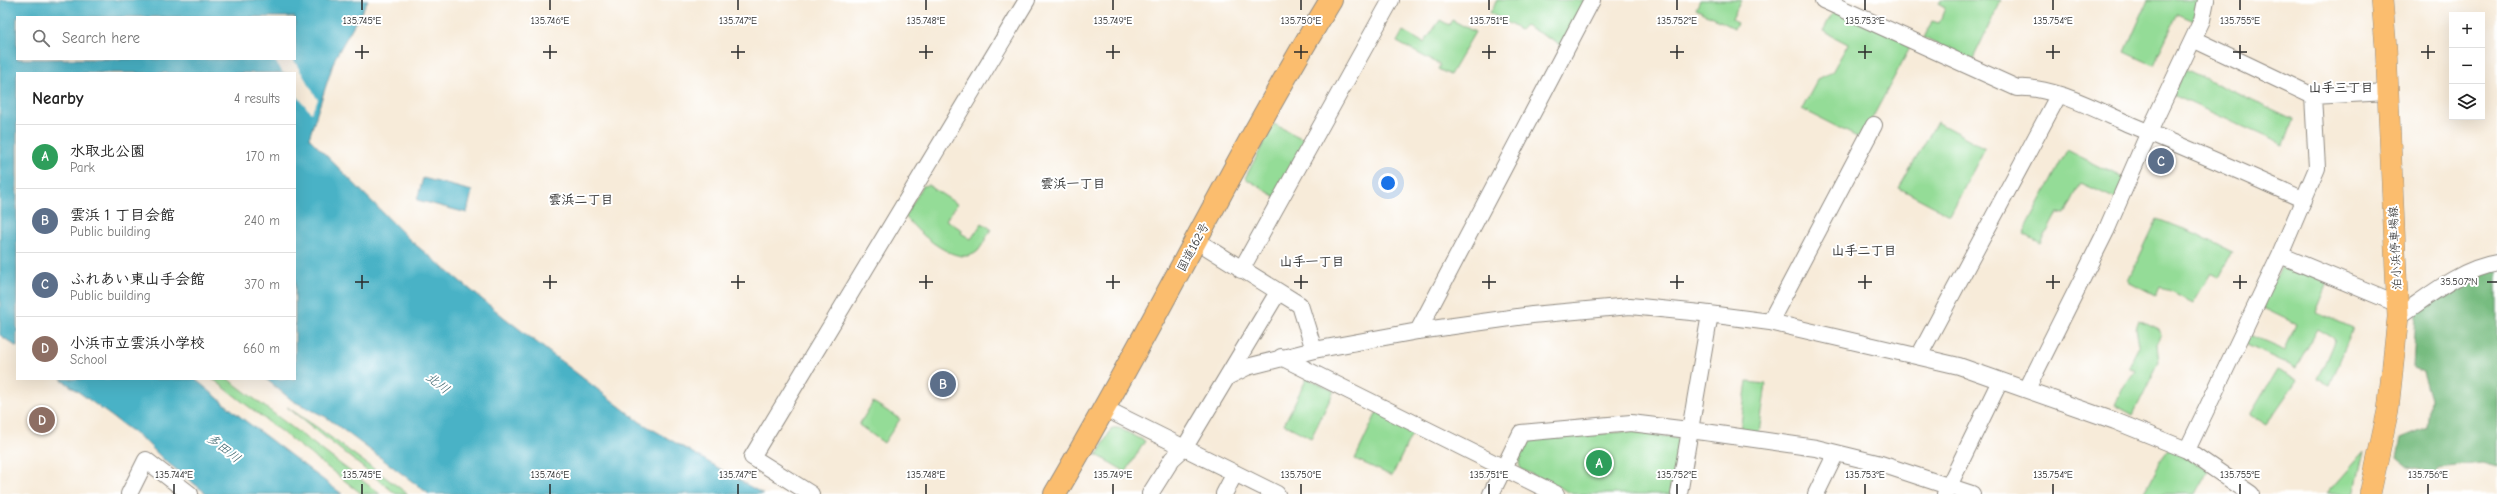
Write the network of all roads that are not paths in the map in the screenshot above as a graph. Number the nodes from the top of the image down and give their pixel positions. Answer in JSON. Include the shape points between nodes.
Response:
{"nodes":[{"id":1,"x":1027,"y":0,"type":"edge"},
{"id":2,"x":1330,"y":0,"type":"edge"},
{"id":3,"x":1391,"y":0,"type":"edge"},
{"id":4,"x":1592,"y":0,"type":"edge"},
{"id":5,"x":1823,"y":0,"type":"edge"},
{"id":6,"x":2206,"y":0,"type":"edge"},
{"id":7,"x":2382,"y":0,"type":"edge"},
{"id":8,"x":2193,"y":39,"type":"junction"},
{"id":9,"x":2388,"y":92,"type":"junction"},
{"id":10,"x":2058,"y":96,"type":"junction"},
{"id":11,"x":2313,"y":96,"type":"junction"},
{"id":12,"x":1874,"y":125,"type":"dead end"},
{"id":13,"x":2149,"y":132,"type":"junction"},
{"id":14,"x":2304,"y":200,"type":"junction"},
{"id":15,"x":1197,"y":241,"type":"junction"},
{"id":16,"x":2280,"y":255,"type":"junction"},
{"id":17,"x":2497,"y":263,"type":"edge"},
{"id":18,"x":1241,"y":270,"type":"junction"},
{"id":19,"x":1278,"y":292,"type":"junction"},
{"id":20,"x":2398,"y":311,"type":"junction"},
{"id":21,"x":1710,"y":314,"type":"junction"},
{"id":22,"x":1770,"y":322,"type":"junction"},
{"id":23,"x":1418,"y":331,"type":"junction"},
{"id":24,"x":1314,"y":350,"type":"junction"},
{"id":25,"x":1919,"y":356,"type":"junction"},
{"id":26,"x":1281,"y":357,"type":"junction"},
{"id":27,"x":1229,"y":376,"type":"junction"},
{"id":28,"x":2000,"y":381,"type":"junction"},
{"id":29,"x":2027,"y":389,"type":"junction"},
{"id":30,"x":1106,"y":409,"type":"junction"},
{"id":31,"x":1690,"y":432,"type":"junction"},
{"id":32,"x":1185,"y":447,"type":"junction"},
{"id":33,"x":2187,"y":450,"type":"junction"},
{"id":34,"x":1836,"y":453,"type":"junction"},
{"id":35,"x":1504,"y":468,"type":"junction"},
{"id":36,"x":1235,"y":474,"type":"junction"},
{"id":37,"x":1947,"y":490,"type":"edge"},
{"id":38,"x":2247,"y":492,"type":"edge"},
{"id":39,"x":129,"y":494,"type":"edge"},
{"id":40,"x":190,"y":494,"type":"edge"},
{"id":41,"x":811,"y":494,"type":"edge"},
{"id":42,"x":1055,"y":494,"type":"edge"},
{"id":43,"x":1150,"y":494,"type":"edge"},
{"id":44,"x":1224,"y":494,"type":"edge"},
{"id":45,"x":1277,"y":494,"type":"edge"},
{"id":46,"x":1491,"y":494,"type":"edge"},
{"id":47,"x":1556,"y":494,"type":"edge"},
{"id":48,"x":1678,"y":494,"type":"edge"},
{"id":49,"x":1816,"y":494,"type":"edge"},
{"id":50,"x":1972,"y":494,"type":"edge"},
{"id":51,"x":2370,"y":494,"type":"edge"}],
"edges":[{"from":1,"to":41,"type":"street","via":[[752,457]]},
{"from":2,"to":15,"type":"highway","name":"国道162号","via":[[1256,129]]},
{"from":3,"to":18,"type":"street"},
{"from":4,"to":23,"type":"street"},
{"from":5,"to":10,"type":"street","via":[[1916,40],[2016,88],[2031,87]]},
{"from":6,"to":8,"type":"street","via":[[2202,20]]},
{"from":7,"to":9,"type":"main road","name":"泊小浜停車場線"},
{"from":8,"to":11,"type":"street"},
{"from":8,"to":13,"type":"street"},
{"from":9,"to":11,"type":"street"},
{"from":9,"to":20,"type":"main road","name":"泊小浜停車場線"},
{"from":10,"to":13,"type":"street"},
{"from":10,"to":25,"type":"street"},
{"from":11,"to":14,"type":"street","via":[[2317,168]]},
{"from":12,"to":22,"type":"street"},
{"from":13,"to":14,"type":"street"},
{"from":13,"to":29,"type":"street","via":[[2106,231]]},
{"from":14,"to":16,"type":"street"},
{"from":15,"to":18,"type":"street"},
{"from":15,"to":30,"type":"highway","name":"国道162号"},
{"from":16,"to":20,"type":"street"},
{"from":16,"to":33,"type":"street","via":[[2269,273]]},
{"from":17,"to":20,"type":"street","via":[[2477,266]]},
{"from":18,"to":19,"type":"street"},
{"from":19,"to":24,"type":"street","via":[[1300,305]]},
{"from":19,"to":27,"type":"street","via":[[1237,358]]},
{"from":20,"to":51,"type":"main road","name":"泊小浜停車場線","via":[[2388,410]]},
{"from":21,"to":22,"type":"street"},
{"from":21,"to":23,"type":"street","via":[[1630,306],[1577,309]]},
{"from":21,"to":31,"type":"street"},
{"from":22,"to":25,"type":"street"},
{"from":23,"to":24,"type":"street"},
{"from":24,"to":26,"type":"street"},
{"from":25,"to":28,"type":"street"},
{"from":26,"to":27,"type":"street","via":[[1247,367]]},
{"from":26,"to":35,"type":"street"},
{"from":27,"to":32,"type":"street"},
{"from":28,"to":29,"type":"street"},
{"from":28,"to":37,"type":"street"},
{"from":29,"to":33,"type":"street"},
{"from":30,"to":32,"type":"street"},
{"from":30,"to":42,"type":"highway","name":"国道162号"},
{"from":31,"to":34,"type":"street"},
{"from":31,"to":35,"type":"street","via":[[1631,423],[1521,433]]},
{"from":31,"to":48,"type":"street"},
{"from":32,"to":36,"type":"street"},
{"from":32,"to":43,"type":"street","via":[[1172,458]]},
{"from":33,"to":38,"type":"street"},
{"from":34,"to":37,"type":"street"},
{"from":34,"to":49,"type":"street"},
{"from":35,"to":46,"type":"street"},
{"from":35,"to":47,"type":"street"},
{"from":36,"to":44,"type":"street"},
{"from":36,"to":45,"type":"street"},
{"from":37,"to":50,"type":"street"},
{"from":39,"to":40,"type":"street","via":[[146,460]]}]}
